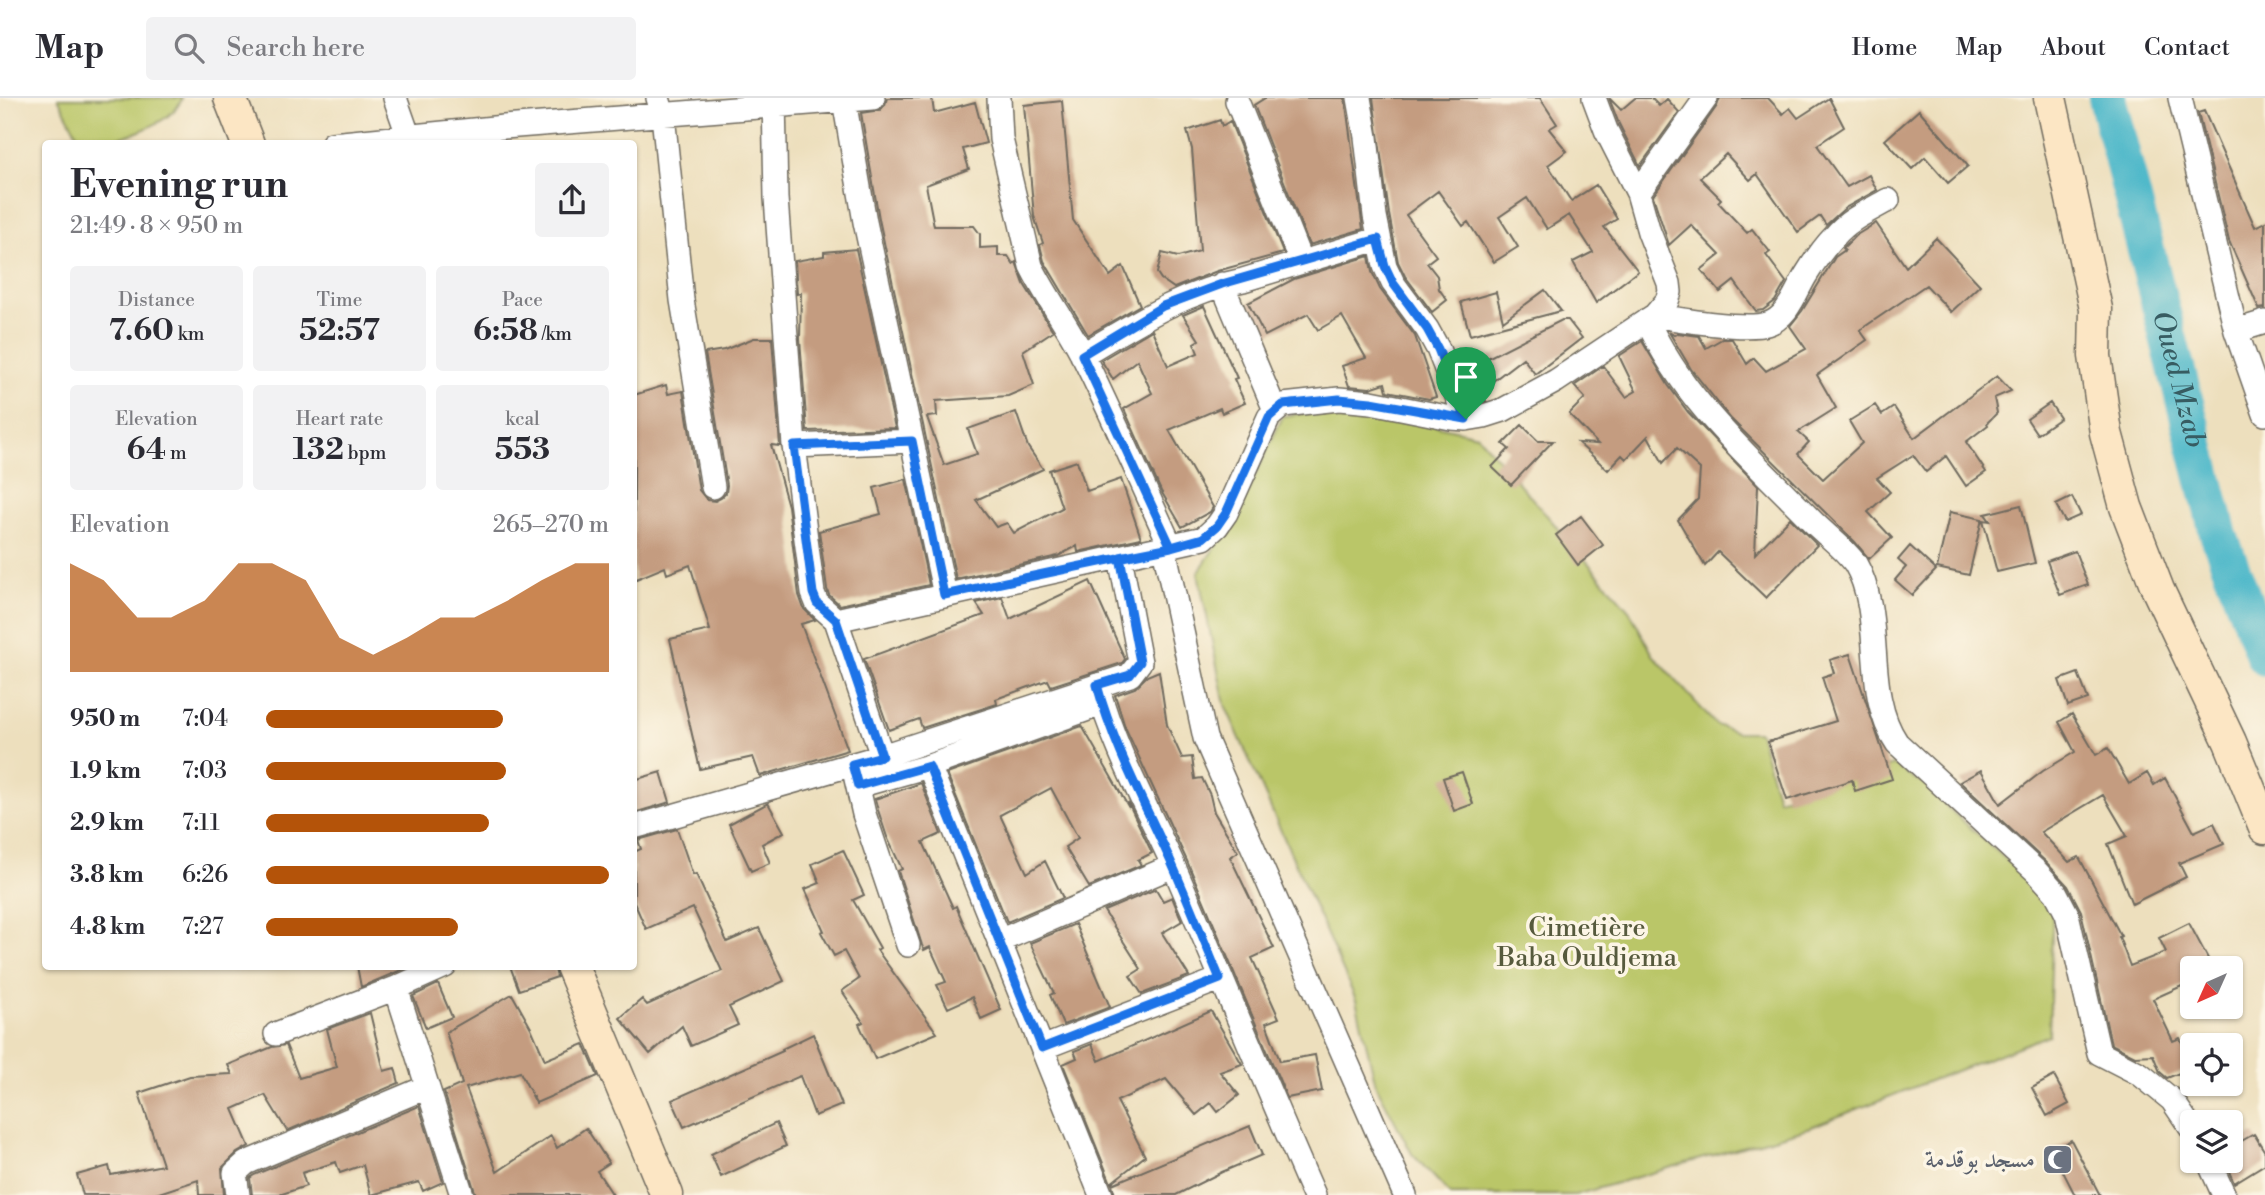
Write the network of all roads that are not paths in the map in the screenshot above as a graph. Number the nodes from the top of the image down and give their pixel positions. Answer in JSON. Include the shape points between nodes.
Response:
{"nodes":[{"id":1,"x":230,"y":98,"type":"edge"},
{"id":2,"x":395,"y":98,"type":"edge"},
{"id":3,"x":873,"y":98,"type":"edge"},
{"id":4,"x":999,"y":98,"type":"edge"},
{"id":5,"x":1359,"y":98,"type":"edge"},
{"id":6,"x":1594,"y":98,"type":"edge"},
{"id":7,"x":1706,"y":98,"type":"edge"},
{"id":8,"x":2050,"y":98,"type":"edge"},
{"id":9,"x":2180,"y":98,"type":"edge"},
{"id":10,"x":844,"y":100,"type":"junction"},
{"id":11,"x":1237,"y":101,"type":"dead end"},
{"id":12,"x":775,"y":102,"type":"edge"},
{"id":13,"x":660,"y":106,"type":"edge"},
{"id":14,"x":408,"y":135,"type":"junction"},
{"id":15,"x":246,"y":140,"type":"edge"},
{"id":16,"x":366,"y":140,"type":"edge"},
{"id":17,"x":1638,"y":193,"type":"junction"},
{"id":18,"x":1888,"y":200,"type":"dead end"},
{"id":19,"x":1378,"y":239,"type":"junction"},
{"id":20,"x":1301,"y":262,"type":"junction"},
{"id":21,"x":1222,"y":284,"type":"junction"},
{"id":22,"x":1651,"y":317,"type":"junction"},
{"id":23,"x":2265,"y":322,"type":"edge"},
{"id":24,"x":2236,"y":331,"type":"junction"},
{"id":25,"x":1082,"y":355,"type":"junction"},
{"id":26,"x":1275,"y":410,"type":"junction"},
{"id":27,"x":2265,"y":414,"type":"edge"},
{"id":28,"x":1466,"y":419,"type":"junction"},
{"id":29,"x":912,"y":441,"type":"junction"},
{"id":30,"x":794,"y":446,"type":"junction"},
{"id":31,"x":713,"y":487,"type":"dead end"},
{"id":32,"x":1167,"y":548,"type":"junction"},
{"id":33,"x":1120,"y":557,"type":"junction"},
{"id":34,"x":944,"y":595,"type":"junction"},
{"id":35,"x":836,"y":620,"type":"junction"},
{"id":36,"x":1099,"y":695,"type":"junction"},
{"id":37,"x":882,"y":756,"type":"junction"},
{"id":38,"x":929,"y":766,"type":"junction"},
{"id":39,"x":855,"y":775,"type":"junction"},
{"id":40,"x":637,"y":826,"type":"edge"},
{"id":41,"x":2265,"y":828,"type":"edge"},
{"id":42,"x":1173,"y":866,"type":"junction"},
{"id":43,"x":999,"y":941,"type":"junction"},
{"id":44,"x":908,"y":944,"type":"dead end"},
{"id":45,"x":436,"y":970,"type":"edge"},
{"id":46,"x":574,"y":970,"type":"edge"},
{"id":47,"x":1220,"y":979,"type":"junction"},
{"id":48,"x":396,"y":988,"type":"junction"},
{"id":49,"x":276,"y":1034,"type":"dead end"},
{"id":50,"x":1042,"y":1048,"type":"junction"},
{"id":51,"x":427,"y":1087,"type":"junction"},
{"id":52,"x":2180,"y":1112,"type":"edge"},
{"id":53,"x":2214,"y":1173,"type":"edge"},
{"id":54,"x":238,"y":1195,"type":"edge"},
{"id":55,"x":462,"y":1195,"type":"edge"},
{"id":56,"x":667,"y":1195,"type":"edge"},
{"id":57,"x":1101,"y":1195,"type":"edge"},
{"id":58,"x":1314,"y":1195,"type":"edge"},
{"id":59,"x":1405,"y":1195,"type":"edge"},
{"id":60,"x":2224,"y":1195,"type":"edge"}],
"edges":[{"from":1,"to":15,"type":"street"},
{"from":2,"to":14,"type":"street"},
{"from":3,"to":10,"type":"street"},
{"from":4,"to":25,"type":"street","via":[[1001,139],[1031,265]]},
{"from":5,"to":19,"type":"street"},
{"from":6,"to":17,"type":"street"},
{"from":7,"to":17,"type":"street"},
{"from":8,"to":41,"type":"street","via":[[2090,273],[2106,433],[2126,507],[2158,590]]},
{"from":9,"to":24,"type":"street"},
{"from":10,"to":12,"type":"street"},
{"from":10,"to":29,"type":"street"},
{"from":11,"to":20,"type":"street"},
{"from":12,"to":13,"type":"street"},
{"from":12,"to":30,"type":"street","via":[[776,198]]},
{"from":13,"to":14,"type":"street"},
{"from":13,"to":31,"type":"street","via":[[682,300]]},
{"from":14,"to":16,"type":"street"},
{"from":17,"to":22,"type":"street","via":[[1670,292]]},
{"from":18,"to":22,"type":"street","via":[[1848,222],[1833,238],[1776,320],[1748,325]]},
{"from":19,"to":20,"type":"street"},
{"from":19,"to":28,"type":"street","via":[[1393,283],[1433,339]]},
{"from":20,"to":21,"type":"street"},
{"from":21,"to":25,"type":"street","via":[[1163,306]]},
{"from":21,"to":26,"type":"street"},
{"from":22,"to":28,"type":"street","via":[[1556,381],[1503,410]]},
{"from":22,"to":52,"type":"street","via":[[1659,346],[1705,411],[1855,563],[1870,610],[1886,727],[1897,743],[2056,893],[2074,940],[2099,1053],[2140,1074]]},
{"from":23,"to":24,"type":"street"},
{"from":24,"to":27,"type":"street"},
{"from":25,"to":32,"type":"street"},
{"from":26,"to":28,"type":"street","via":[[1293,402],[1339,399]]},
{"from":26,"to":32,"type":"street","via":[[1217,526],[1203,538]]},
{"from":29,"to":30,"type":"street"},
{"from":29,"to":34,"type":"street"},
{"from":30,"to":35,"type":"street","via":[[813,593]]},
{"from":32,"to":33,"type":"street"},
{"from":32,"to":59,"type":"street","via":[[1205,738]]},
{"from":33,"to":34,"type":"street"},
{"from":33,"to":36,"type":"street","via":[[1140,662],[1130,675]]},
{"from":34,"to":35,"type":"street"},
{"from":35,"to":37,"type":"street"},
{"from":36,"to":37,"type":"street"},
{"from":36,"to":38,"type":"street"},
{"from":36,"to":42,"type":"street"},
{"from":37,"to":39,"type":"street"},
{"from":38,"to":39,"type":"street"},
{"from":38,"to":43,"type":"street"},
{"from":39,"to":40,"type":"street"},
{"from":39,"to":44,"type":"street"},
{"from":42,"to":43,"type":"street"},
{"from":42,"to":47,"type":"street"},
{"from":43,"to":50,"type":"street"},
{"from":45,"to":48,"type":"street"},
{"from":46,"to":56,"type":"street"},
{"from":47,"to":50,"type":"street"},
{"from":47,"to":58,"type":"street"},
{"from":48,"to":49,"type":"street"},
{"from":48,"to":51,"type":"street"},
{"from":50,"to":57,"type":"street"},
{"from":51,"to":54,"type":"street","via":[[246,1163],[235,1173]]},
{"from":51,"to":55,"type":"street"},
{"from":53,"to":60,"type":"street"}]}
